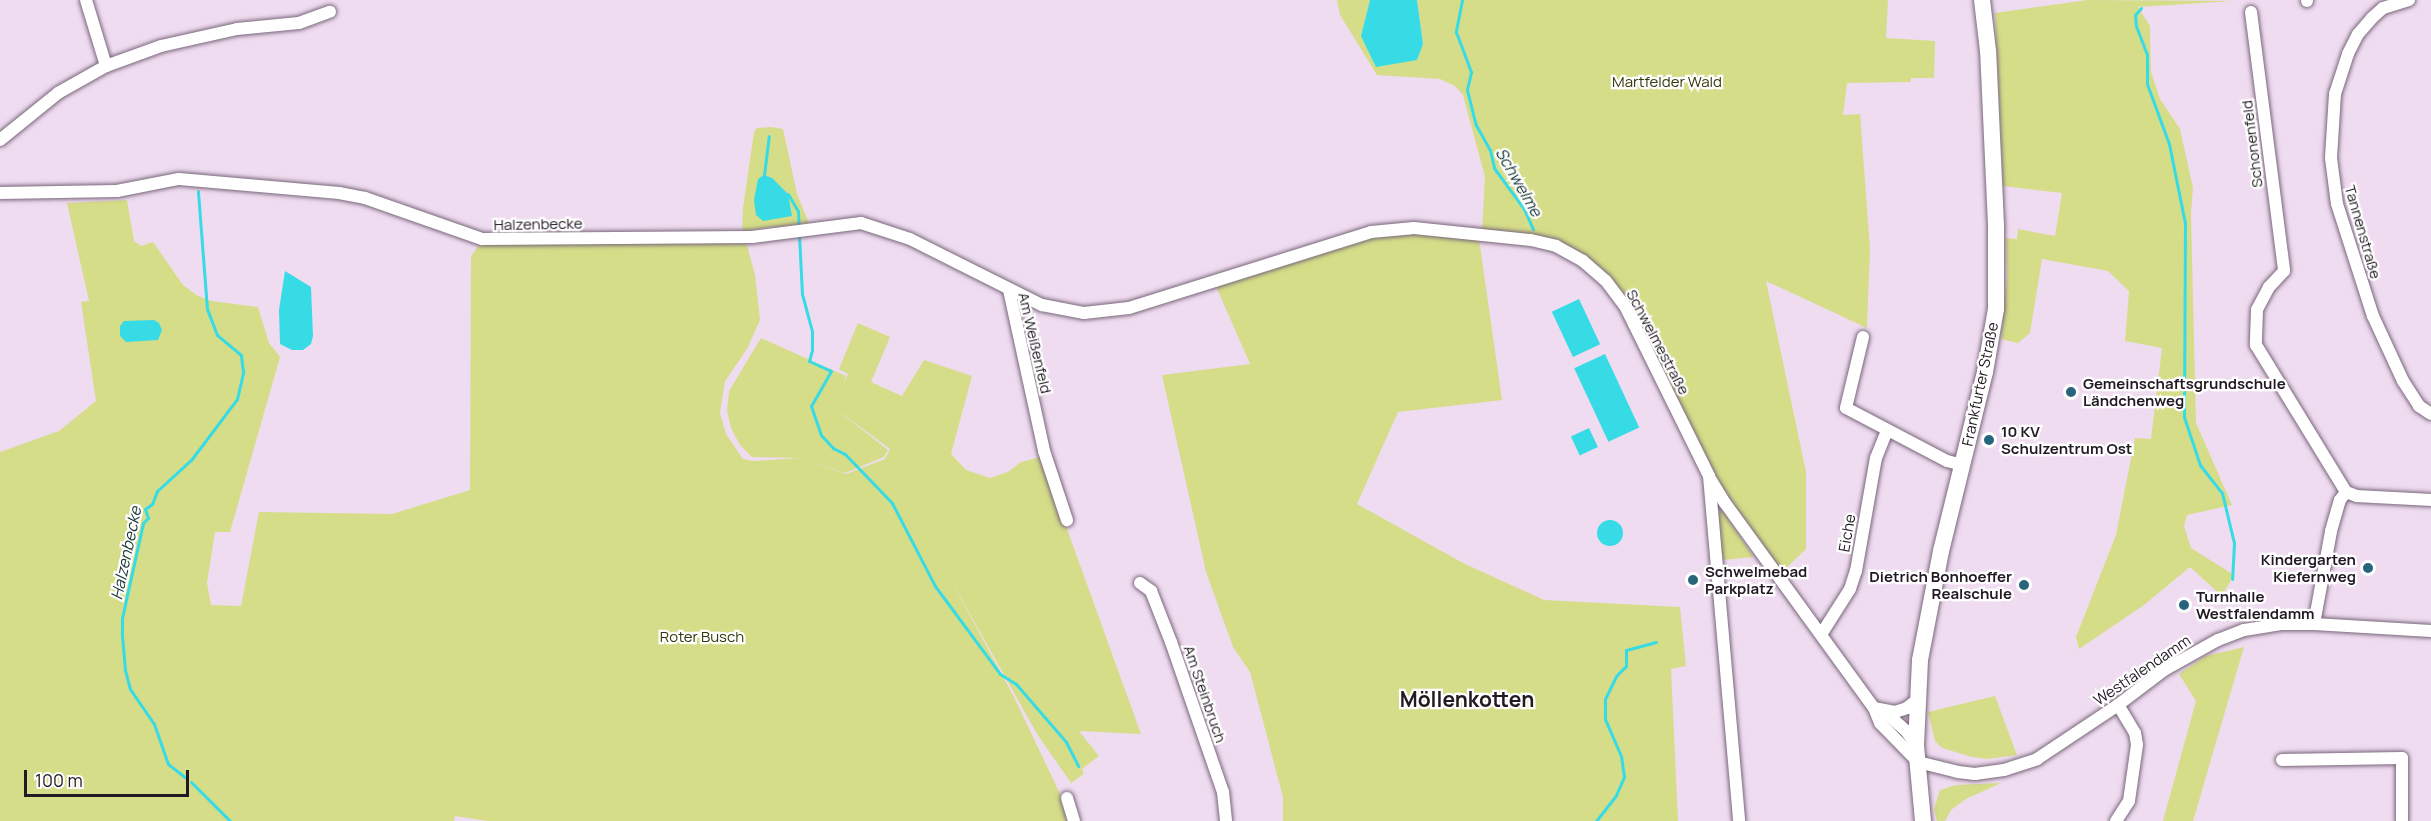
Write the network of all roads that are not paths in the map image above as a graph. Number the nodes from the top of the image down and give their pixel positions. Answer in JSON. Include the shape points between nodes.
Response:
{"nodes":[{"id":1,"x":86,"y":0,"type":"edge"},
{"id":2,"x":1982,"y":0,"type":"edge"},
{"id":3,"x":2409,"y":0,"type":"edge"},
{"id":4,"x":330,"y":12,"type":"dead end"},
{"id":5,"x":2251,"y":12,"type":"dead end"},
{"id":6,"x":106,"y":66,"type":"junction"},
{"id":7,"x":0,"y":140,"type":"edge"},
{"id":8,"x":0,"y":194,"type":"edge"},
{"id":9,"x":798,"y":230,"type":"joint"},
{"id":10,"x":1009,"y":290,"type":"junction"},
{"id":11,"x":1863,"y":337,"type":"dead end"},
{"id":12,"x":2431,"y":414,"type":"edge"},
{"id":13,"x":1887,"y":431,"type":"junction"},
{"id":14,"x":1963,"y":465,"type":"junction"},
{"id":15,"x":1709,"y":476,"type":"junction"},
{"id":16,"x":2346,"y":492,"type":"junction"},
{"id":17,"x":2431,"y":500,"type":"edge"},
{"id":18,"x":1067,"y":520,"type":"dead end"},
{"id":19,"x":1140,"y":584,"type":"dead end"},
{"id":20,"x":2314,"y":624,"type":"junction"},
{"id":21,"x":2431,"y":631,"type":"edge"},
{"id":22,"x":1822,"y":633,"type":"junction"},
{"id":23,"x":1917,"y":700,"type":"junction"},
{"id":24,"x":2118,"y":705,"type":"junction"},
{"id":25,"x":1879,"y":710,"type":"junction"},
{"id":26,"x":1913,"y":734,"type":"junction"},
{"id":27,"x":1892,"y":736,"type":"junction"},
{"id":28,"x":2282,"y":760,"type":"dead end"},
{"id":29,"x":1918,"y":762,"type":"junction"},
{"id":30,"x":1067,"y":798,"type":"dead end"},
{"id":31,"x":1074,"y":821,"type":"edge"},
{"id":32,"x":1226,"y":821,"type":"edge"},
{"id":33,"x":1739,"y":821,"type":"edge"},
{"id":34,"x":1923,"y":821,"type":"edge"},
{"id":35,"x":2116,"y":821,"type":"edge"},
{"id":36,"x":2402,"y":821,"type":"edge"}],
"edges":[{"from":1,"to":6,"type":"street"},
{"from":2,"to":14,"type":"main road","name":"Frankfurter Straße","via":[[1997,286],[1991,343]]},
{"from":3,"to":12,"type":"street","name":"Tannenstraße","via":[[2383,8],[2358,34],[2335,94],[2331,158],[2337,204],[2373,316],[2403,381],[2419,406]]},
{"from":4,"to":6,"type":"street","via":[[299,23],[237,29],[161,46]]},
{"from":5,"to":16,"type":"street","name":"Schonenfeld","via":[[2284,271],[2257,310],[2256,345]]},
{"from":6,"to":7,"type":"street","via":[[58,93]]},
{"from":8,"to":9,"type":"street","name":"Halzenbecke","via":[[117,191],[179,178],[350,195],[482,239],[752,237]]},
{"from":9,"to":10,"type":"street","name":"Am Weißenfeld","via":[[861,223],[893,232]]},
{"from":10,"to":15,"type":"street","name":"Schwelmestraße","via":[[1042,305],[1084,313],[1129,308],[1371,232],[1414,228],[1556,246],[1583,261],[1606,281],[1635,324]]},
{"from":10,"to":18,"type":"street","name":"Am Weißenfeld","via":[[1044,451]]},
{"from":11,"to":13,"type":"street","via":[[1846,408]]},
{"from":13,"to":14,"type":"street"},
{"from":13,"to":22,"type":"street","name":"Eiche","via":[[1876,458],[1856,571],[1850,589]]},
{"from":14,"to":23,"type":"main road","name":"Frankfurter Straße","via":[[1929,608]]},
{"from":15,"to":22,"type":"street","via":[[1731,512]]},
{"from":15,"to":33,"type":"street","name":"Schwelmestraße"},
{"from":16,"to":17,"type":"street"},
{"from":16,"to":20,"type":"street","via":[[2331,531]]},
{"from":19,"to":32,"type":"street","name":"Am Steinbruch","via":[[1151,591],[1172,642],[1223,792]]},
{"from":20,"to":21,"type":"street","name":"Westfalendamm"},
{"from":20,"to":24,"type":"street","name":"Westfalendamm","via":[[2257,627],[2223,637],[2164,670]]},
{"from":22,"to":25,"type":"street"},
{"from":23,"to":25,"type":"street","via":[[1895,712]]},
{"from":23,"to":26,"type":"main road","name":"Frankfurter Straße"},
{"from":24,"to":29,"type":"street","name":"Westfalendamm","via":[[2037,759],[2004,770],[1975,774]]},
{"from":24,"to":35,"type":"street","via":[[2135,733],[2137,745],[2129,801]]},
{"from":25,"to":26,"type":"street"},
{"from":25,"to":27,"type":"street","via":[[1880,723]]},
{"from":26,"to":27,"type":"street"},
{"from":26,"to":29,"type":"main road","name":"Frankfurter Straße"},
{"from":27,"to":29,"type":"street"},
{"from":28,"to":36,"type":"street","via":[[2402,758]]},
{"from":29,"to":34,"type":"main road","name":"Frankfurter Straße"},
{"from":30,"to":31,"type":"street"}]}
